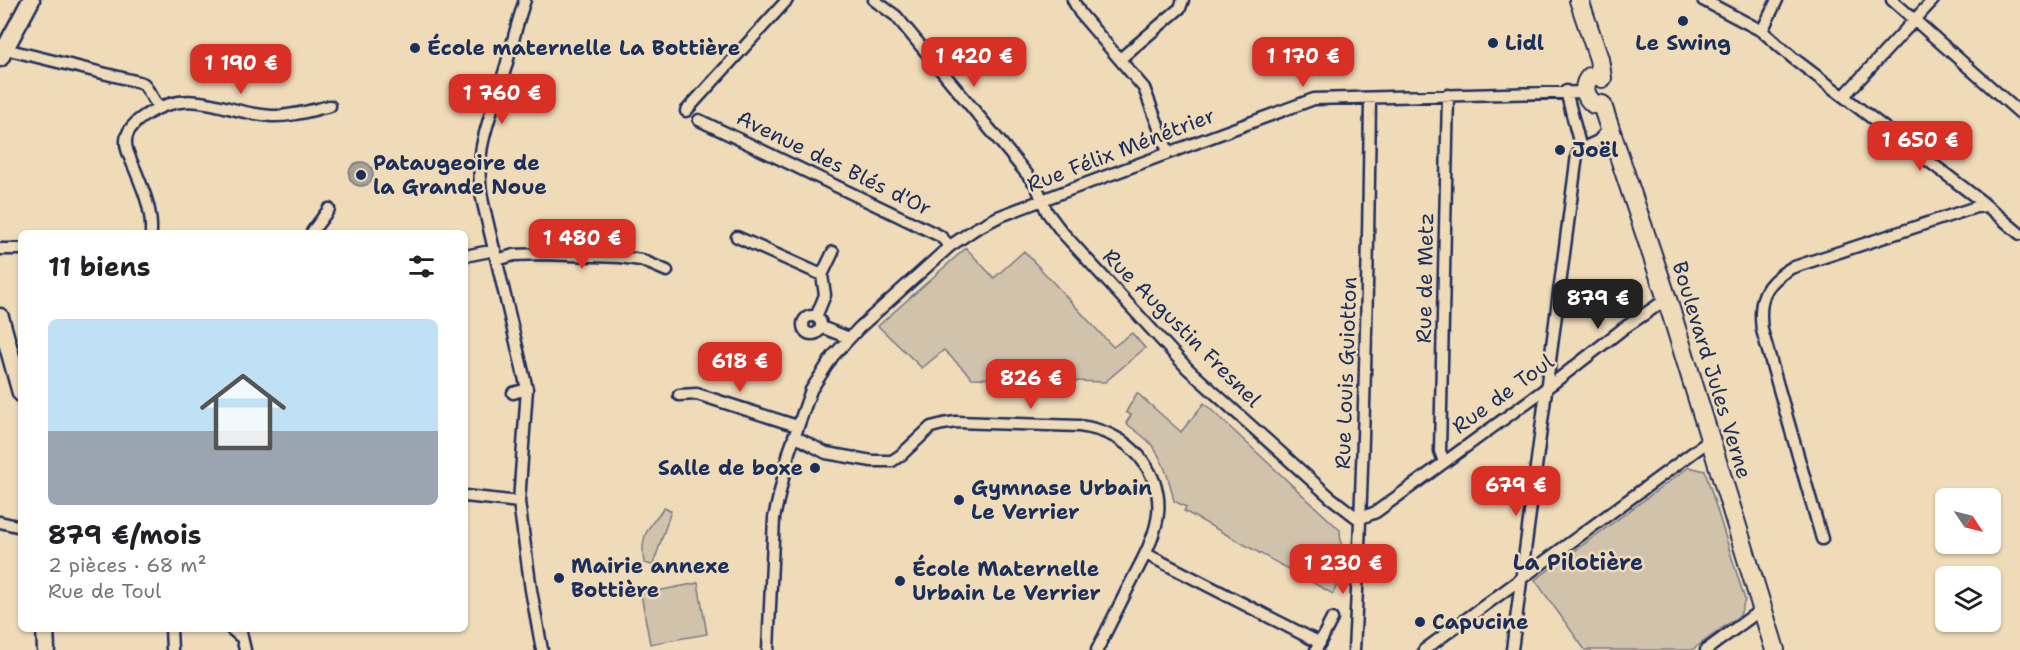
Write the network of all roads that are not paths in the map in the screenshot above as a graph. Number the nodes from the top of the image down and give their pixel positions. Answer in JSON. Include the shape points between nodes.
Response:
{"nodes":[{"id":1,"x":31,"y":0,"type":"edge"},
{"id":2,"x":525,"y":0,"type":"edge"},
{"id":3,"x":786,"y":0,"type":"edge"},
{"id":4,"x":874,"y":0,"type":"edge"},
{"id":5,"x":1073,"y":0,"type":"edge"},
{"id":6,"x":1183,"y":0,"type":"edge"},
{"id":7,"x":1570,"y":0,"type":"edge"},
{"id":8,"x":1579,"y":0,"type":"edge"},
{"id":9,"x":1703,"y":0,"type":"edge"},
{"id":10,"x":1777,"y":0,"type":"edge"},
{"id":11,"x":1892,"y":0,"type":"edge"},
{"id":12,"x":1933,"y":0,"type":"edge"},
{"id":13,"x":1915,"y":19,"type":"junction"},
{"id":14,"x":1762,"y":31,"type":"junction"},
{"id":15,"x":2,"y":54,"type":"edge"},
{"id":16,"x":1120,"y":59,"type":"junction"},
{"id":17,"x":1592,"y":82,"type":"junction"},
{"id":18,"x":1566,"y":91,"type":"junction"},
{"id":19,"x":1448,"y":95,"type":"junction"},
{"id":20,"x":1844,"y":96,"type":"junction"},
{"id":21,"x":1370,"y":98,"type":"junction"},
{"id":22,"x":330,"y":106,"type":"dead end"},
{"id":23,"x":159,"y":108,"type":"junction"},
{"id":24,"x":686,"y":111,"type":"dead end"},
{"id":25,"x":2020,"y":113,"type":"edge"},
{"id":26,"x":699,"y":120,"type":"dead end"},
{"id":27,"x":1610,"y":128,"type":"junction"},
{"id":28,"x":1581,"y":149,"type":"junction"},
{"id":29,"x":1168,"y":152,"type":"junction"},
{"id":30,"x":1044,"y":200,"type":"junction"},
{"id":31,"x":1987,"y":206,"type":"junction"},
{"id":32,"x":329,"y":209,"type":"dead end"},
{"id":33,"x":2018,"y":226,"type":"edge"},
{"id":34,"x":152,"y":230,"type":"edge"},
{"id":35,"x":313,"y":230,"type":"edge"},
{"id":36,"x":737,"y":237,"type":"dead end"},
{"id":37,"x":950,"y":246,"type":"junction"},
{"id":38,"x":0,"y":249,"type":"edge"},
{"id":39,"x":18,"y":249,"type":"edge"},
{"id":40,"x":833,"y":252,"type":"dead end"},
{"id":41,"x":496,"y":255,"type":"junction"},
{"id":42,"x":468,"y":256,"type":"edge"},
{"id":43,"x":668,"y":271,"type":"dead end"},
{"id":44,"x":822,"y":275,"type":"junction"},
{"id":45,"x":1667,"y":299,"type":"junction"},
{"id":46,"x":0,"y":317,"type":"edge"},
{"id":47,"x":849,"y":338,"type":"junction"},
{"id":48,"x":18,"y":382,"type":"edge"},
{"id":49,"x":1547,"y":387,"type":"junction"},
{"id":50,"x":527,"y":389,"type":"junction"},
{"id":51,"x":513,"y":393,"type":"dead end"},
{"id":52,"x":680,"y":395,"type":"dead end"},
{"id":53,"x":796,"y":431,"type":"junction"},
{"id":54,"x":1710,"y":440,"type":"junction"},
{"id":55,"x":1444,"y":462,"type":"junction"},
{"id":56,"x":468,"y":496,"type":"edge"},
{"id":57,"x":519,"y":502,"type":"junction"},
{"id":58,"x":1361,"y":518,"type":"junction"},
{"id":59,"x":0,"y":522,"type":"edge"},
{"id":60,"x":18,"y":526,"type":"edge"},
{"id":61,"x":1822,"y":539,"type":"dead end"},
{"id":62,"x":1146,"y":554,"type":"junction"},
{"id":63,"x":1521,"y":580,"type":"junction"},
{"id":64,"x":1762,"y":609,"type":"junction"},
{"id":65,"x":1332,"y":619,"type":"dead end"},
{"id":66,"x":45,"y":632,"type":"edge"},
{"id":67,"x":171,"y":632,"type":"edge"},
{"id":68,"x":241,"y":633,"type":"edge"},
{"id":69,"x":1318,"y":646,"type":"edge"},
{"id":70,"x":46,"y":650,"type":"edge"},
{"id":71,"x":172,"y":650,"type":"edge"},
{"id":72,"x":245,"y":650,"type":"edge"},
{"id":73,"x":542,"y":650,"type":"edge"},
{"id":74,"x":768,"y":650,"type":"edge"},
{"id":75,"x":1097,"y":650,"type":"edge"},
{"id":76,"x":1354,"y":650,"type":"edge"},
{"id":77,"x":1424,"y":650,"type":"edge"},
{"id":78,"x":1512,"y":650,"type":"edge"},
{"id":79,"x":1706,"y":650,"type":"edge"},
{"id":80,"x":1775,"y":650,"type":"edge"}],
"edges":[{"from":1,"to":15,"type":"street"},
{"from":2,"to":41,"type":"street","via":[[479,156],[479,186]]},
{"from":3,"to":24,"type":"street"},
{"from":4,"to":30,"type":"street","name":"Rue Augustin Fresnel","via":[[896,16],[1036,185]]},
{"from":5,"to":16,"type":"street"},
{"from":6,"to":16,"type":"street","via":[[1180,8]]},
{"from":7,"to":17,"type":"main road"},
{"from":8,"to":17,"type":"main road","via":[[1599,59]]},
{"from":9,"to":14,"type":"street"},
{"from":10,"to":14,"type":"street"},
{"from":11,"to":13,"type":"street"},
{"from":12,"to":13,"type":"street"},
{"from":13,"to":20,"type":"street"},
{"from":13,"to":25,"type":"street"},
{"from":14,"to":20,"type":"street"},
{"from":15,"to":23,"type":"street","via":[[139,81]]},
{"from":16,"to":29,"type":"street","via":[[1144,88]]},
{"from":17,"to":18,"type":"street","name":"Rue Félix Ménétrier"},
{"from":17,"to":27,"type":"main road","name":"Boulevard Jules Verne","via":[[1607,84],[1610,92],[1602,105]]},
{"from":18,"to":19,"type":"street","name":"Rue Félix Ménétrier"},
{"from":18,"to":28,"type":"street"},
{"from":19,"to":21,"type":"street","name":"Rue Félix Ménétrier"},
{"from":19,"to":55,"type":"street","name":"Rue de Metz","via":[[1440,451]]},
{"from":20,"to":31,"type":"street"},
{"from":21,"to":29,"type":"street","name":"Rue Félix Ménétrier","via":[[1314,99]]},
{"from":21,"to":58,"type":"street","name":"Rue Louis Guiotton"},
{"from":22,"to":23,"type":"street","via":[[272,116],[199,102]]},
{"from":23,"to":34,"type":"street","via":[[136,122],[126,141],[150,211]]},
{"from":26,"to":37,"type":"street","name":"Avenue des Blés d'Or","via":[[940,236]]},
{"from":27,"to":28,"type":"street","via":[[1598,141]]},
{"from":27,"to":45,"type":"main road","name":"Boulevard Jules Verne"},
{"from":28,"to":49,"type":"street","via":[[1577,155]]},
{"from":29,"to":30,"type":"street","name":"Rue Félix Ménétrier"},
{"from":30,"to":37,"type":"street","name":"Rue Félix Ménétrier","via":[[990,221]]},
{"from":30,"to":58,"type":"street","name":"Rue Augustin Fresnel","via":[[1047,212],[1062,232],[1188,369],[1330,497]]},
{"from":31,"to":33,"type":"street"},
{"from":31,"to":61,"type":"street","via":[[1791,268],[1776,277],[1762,299],[1762,330]]},
{"from":32,"to":35,"type":"street"},
{"from":36,"to":44,"type":"street"},
{"from":37,"to":47,"type":"street","name":"Rue Félix Ménétrier"},
{"from":38,"to":39,"type":"street"},
{"from":40,"to":44,"type":"street"},
{"from":41,"to":42,"type":"street"},
{"from":41,"to":43,"type":"street","via":[[620,257],[642,260]]},
{"from":41,"to":50,"type":"street"},
{"from":44,"to":47,"type":"street","via":[[825,296],[818,322]]},
{"from":45,"to":49,"type":"street","name":"Rue de Toul"},
{"from":45,"to":54,"type":"main road","name":"Boulevard Jules Verne"},
{"from":46,"to":48,"type":"street"},
{"from":47,"to":53,"type":"street","name":"Rue Félix Ménétrier","via":[[818,378]]},
{"from":49,"to":55,"type":"street","name":"Rue de Toul"},
{"from":49,"to":63,"type":"street"},
{"from":50,"to":51,"type":"street"},
{"from":50,"to":57,"type":"street"},
{"from":52,"to":53,"type":"street","via":[[697,394]]},
{"from":53,"to":62,"type":"street","via":[[826,453],[892,461],[931,428],[943,424],[1092,427],[1134,450],[1150,473],[1157,492],[1158,516]]},
{"from":53,"to":74,"type":"street","name":"Rue Félix Ménétrier","via":[[774,518]]},
{"from":54,"to":63,"type":"street"},
{"from":54,"to":64,"type":"main road","name":"Boulevard Jules Verne"},
{"from":55,"to":58,"type":"street","name":"Rue de Toul","via":[[1376,512]]},
{"from":56,"to":57,"type":"street"},
{"from":57,"to":73,"type":"street"},
{"from":58,"to":76,"type":"street","name":"Rue Louis Guiotton"},
{"from":59,"to":60,"type":"street"},
{"from":62,"to":69,"type":"street"},
{"from":62,"to":75,"type":"street"},
{"from":63,"to":77,"type":"street"},
{"from":63,"to":78,"type":"street"},
{"from":64,"to":79,"type":"street"},
{"from":64,"to":80,"type":"main road","name":"Boulevard Jules Verne"},
{"from":65,"to":69,"type":"street"},
{"from":66,"to":70,"type":"street"},
{"from":67,"to":71,"type":"street"},
{"from":68,"to":72,"type":"street"}]}
